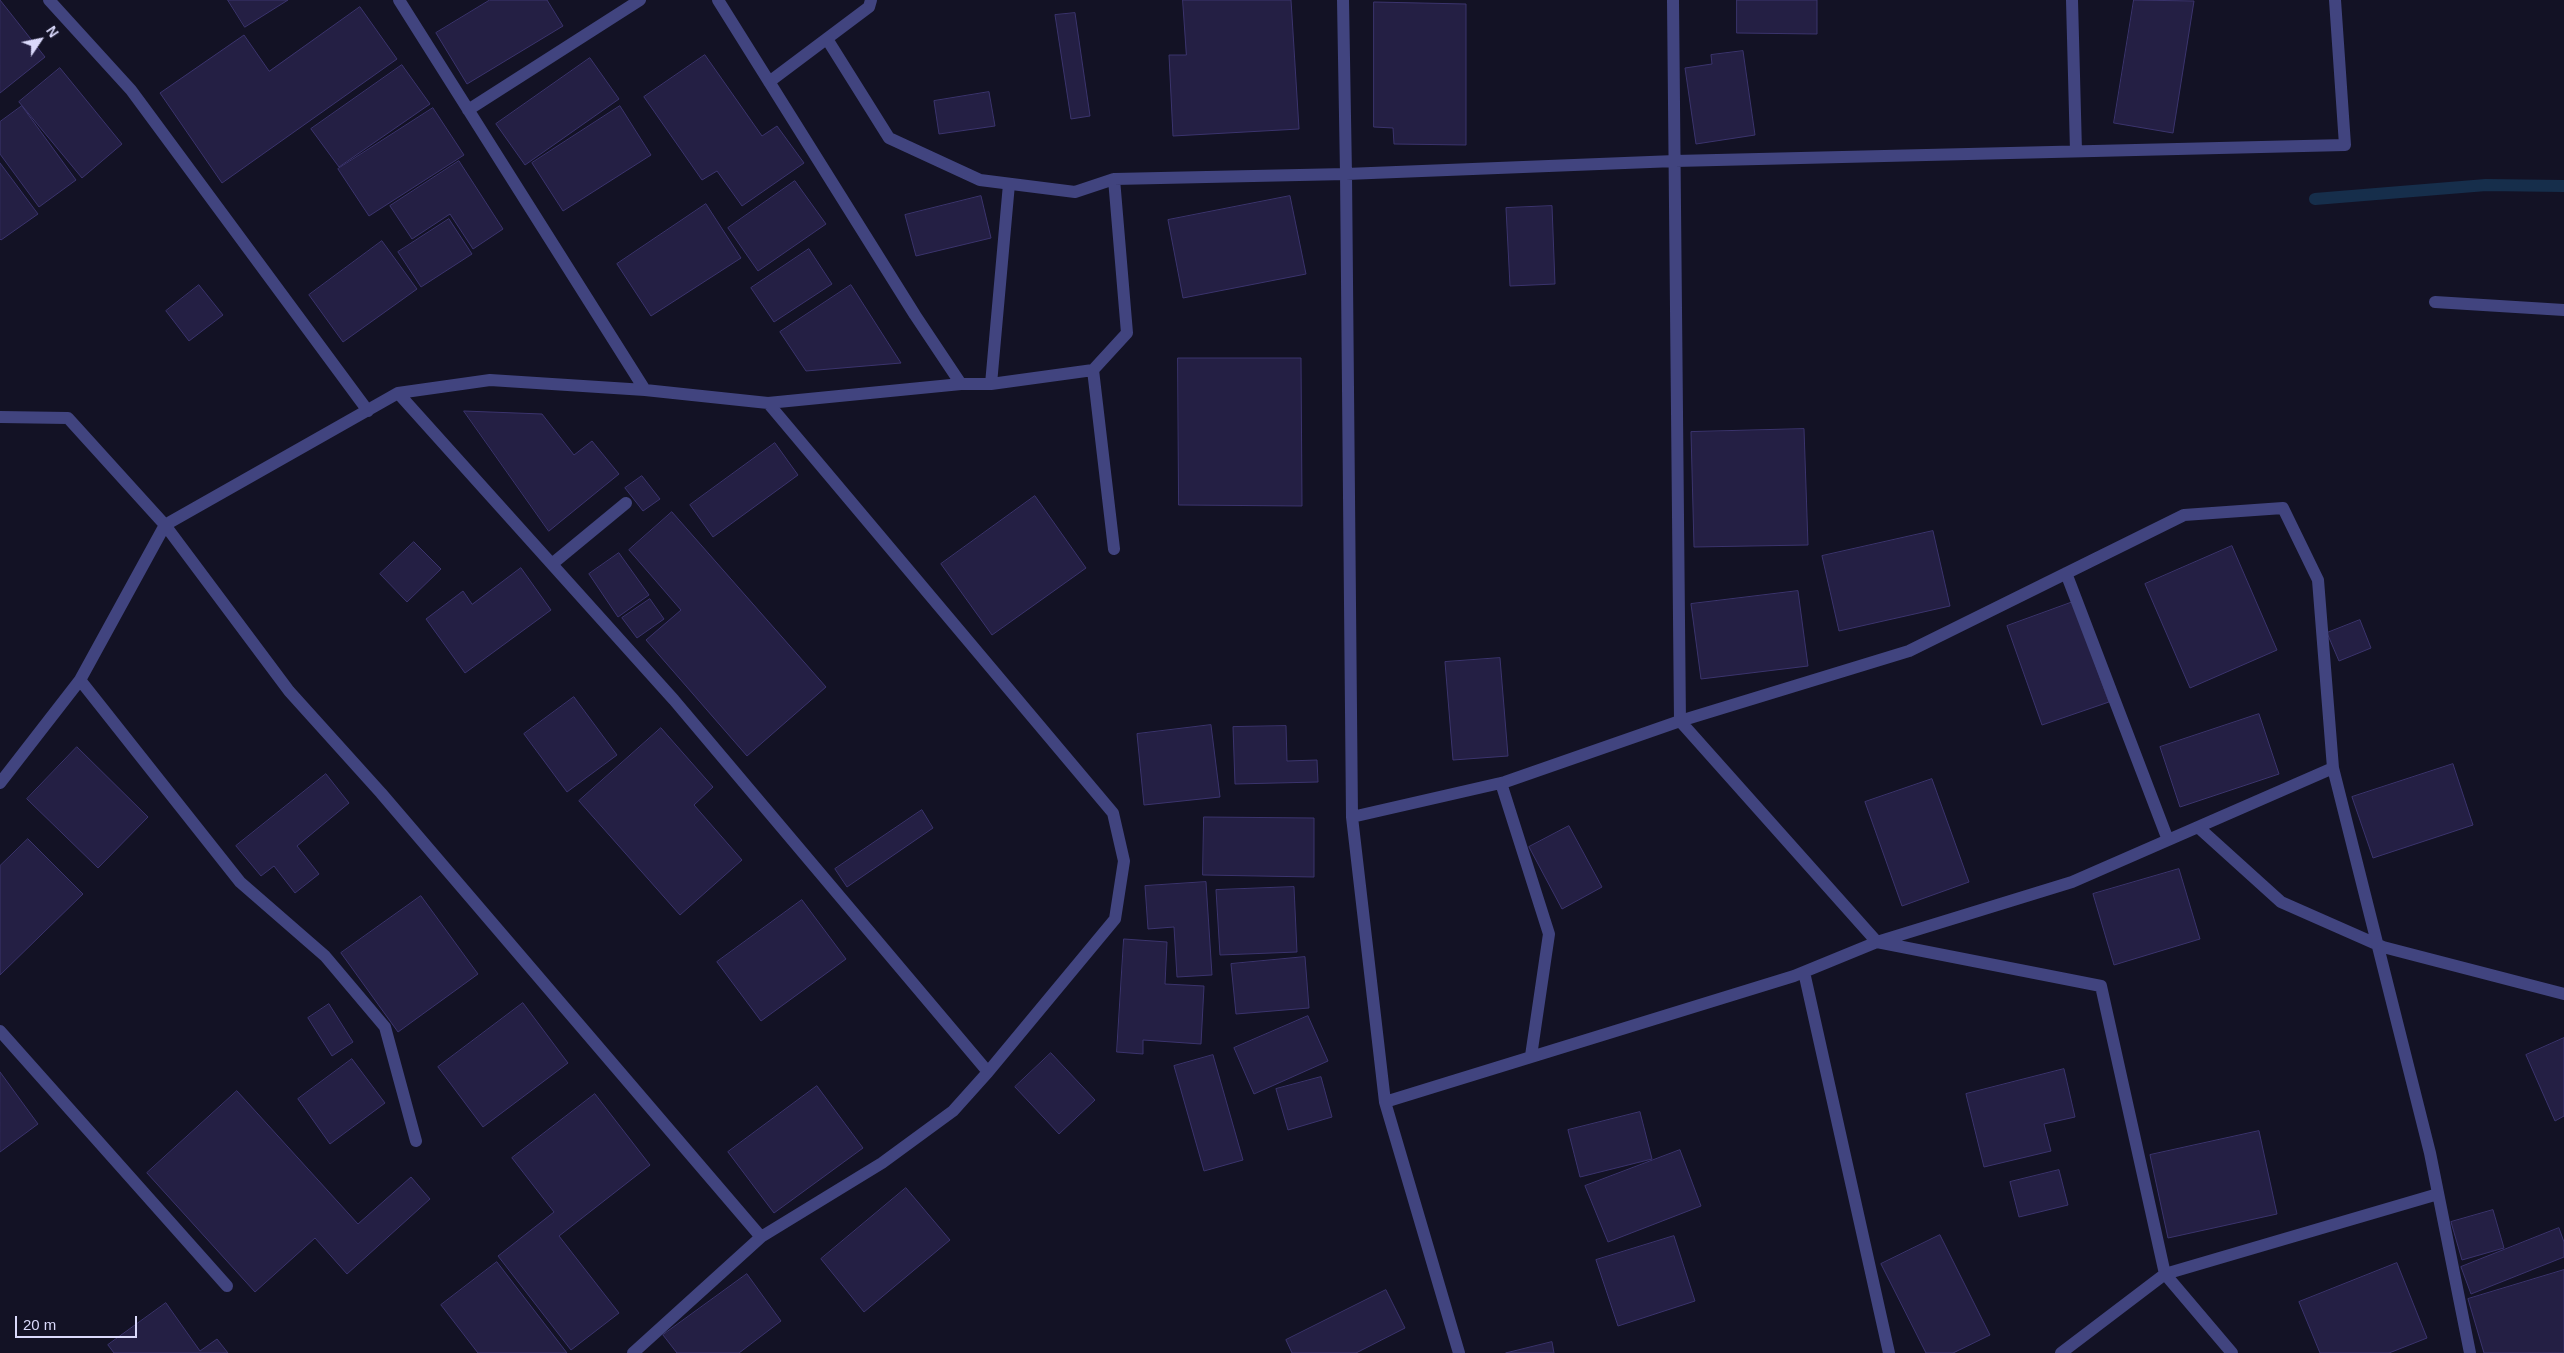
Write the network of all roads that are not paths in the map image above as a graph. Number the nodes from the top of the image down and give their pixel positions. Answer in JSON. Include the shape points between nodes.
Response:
{"nodes":[{"id":1,"x":49,"y":0,"type":"edge"},
{"id":2,"x":398,"y":0,"type":"edge"},
{"id":3,"x":640,"y":0,"type":"edge"},
{"id":4,"x":718,"y":0,"type":"edge"},
{"id":5,"x":871,"y":0,"type":"edge"},
{"id":6,"x":1344,"y":0,"type":"edge"},
{"id":7,"x":1673,"y":0,"type":"edge"},
{"id":8,"x":2072,"y":0,"type":"edge"},
{"id":9,"x":2335,"y":0,"type":"edge"},
{"id":10,"x":827,"y":39,"type":"junction"},
{"id":11,"x":769,"y":82,"type":"junction"},
{"id":12,"x":468,"y":110,"type":"junction"},
{"id":13,"x":2076,"y":152,"type":"junction"},
{"id":14,"x":1675,"y":161,"type":"junction"},
{"id":15,"x":1346,"y":174,"type":"junction"},
{"id":16,"x":1114,"y":179,"type":"junction"},
{"id":17,"x":1009,"y":184,"type":"junction"},
{"id":18,"x":2435,"y":302,"type":"dead end"},
{"id":19,"x":2564,"y":310,"type":"edge"},
{"id":20,"x":1093,"y":370,"type":"junction"},
{"id":21,"x":961,"y":384,"type":"junction"},
{"id":22,"x":990,"y":384,"type":"junction"},
{"id":23,"x":645,"y":390,"type":"junction"},
{"id":24,"x":398,"y":393,"type":"junction"},
{"id":25,"x":768,"y":403,"type":"junction"},
{"id":26,"x":368,"y":411,"type":"junction"},
{"id":27,"x":0,"y":417,"type":"edge"},
{"id":28,"x":626,"y":502,"type":"dead end"},
{"id":29,"x":165,"y":525,"type":"junction"},
{"id":30,"x":1114,"y":549,"type":"dead end"},
{"id":31,"x":552,"y":564,"type":"junction"},
{"id":32,"x":2066,"y":573,"type":"junction"},
{"id":33,"x":80,"y":680,"type":"junction"},
{"id":34,"x":1680,"y":721,"type":"junction"},
{"id":35,"x":2333,"y":768,"type":"junction"},
{"id":36,"x":0,"y":783,"type":"edge"},
{"id":37,"x":1501,"y":783,"type":"junction"},
{"id":38,"x":1352,"y":817,"type":"junction"},
{"id":39,"x":2198,"y":827,"type":"junction"},
{"id":40,"x":2168,"y":840,"type":"junction"},
{"id":41,"x":1877,"y":942,"type":"junction"},
{"id":42,"x":2378,"y":944,"type":"junction"},
{"id":43,"x":1804,"y":972,"type":"junction"},
{"id":44,"x":2564,"y":994,"type":"edge"},
{"id":45,"x":0,"y":1031,"type":"edge"},
{"id":46,"x":1530,"y":1056,"type":"junction"},
{"id":47,"x":988,"y":1072,"type":"junction"},
{"id":48,"x":1385,"y":1102,"type":"junction"},
{"id":49,"x":416,"y":1141,"type":"dead end"},
{"id":50,"x":2438,"y":1194,"type":"junction"},
{"id":51,"x":762,"y":1237,"type":"junction"},
{"id":52,"x":2165,"y":1274,"type":"junction"},
{"id":53,"x":227,"y":1286,"type":"dead end"},
{"id":54,"x":633,"y":1353,"type":"edge"},
{"id":55,"x":1459,"y":1353,"type":"edge"},
{"id":56,"x":1889,"y":1353,"type":"edge"},
{"id":57,"x":2061,"y":1353,"type":"edge"},
{"id":58,"x":2232,"y":1353,"type":"edge"},
{"id":59,"x":2470,"y":1353,"type":"edge"}],
"edges":[{"from":1,"to":26,"type":"street","via":[[131,90]]},
{"from":2,"to":12,"type":"street"},
{"from":3,"to":12,"type":"street"},
{"from":4,"to":11,"type":"street"},
{"from":5,"to":10,"type":"street","via":[[869,7]]},
{"from":6,"to":15,"type":"street"},
{"from":7,"to":14,"type":"street"},
{"from":8,"to":13,"type":"street"},
{"from":9,"to":13,"type":"street","via":[[2345,145]]},
{"from":10,"to":11,"type":"street"},
{"from":10,"to":17,"type":"street","via":[[889,138],[980,180]]},
{"from":11,"to":21,"type":"street"},
{"from":12,"to":23,"type":"street"},
{"from":13,"to":14,"type":"street"},
{"from":14,"to":15,"type":"street"},
{"from":14,"to":34,"type":"street"},
{"from":15,"to":16,"type":"street"},
{"from":15,"to":38,"type":"street"},
{"from":16,"to":17,"type":"street","via":[[1075,192]]},
{"from":16,"to":20,"type":"street","via":[[1126,333]]},
{"from":17,"to":22,"type":"street"},
{"from":18,"to":19,"type":"street"},
{"from":20,"to":22,"type":"street"},
{"from":20,"to":30,"type":"street"},
{"from":21,"to":22,"type":"street"},
{"from":21,"to":25,"type":"street"},
{"from":23,"to":24,"type":"street","via":[[490,380]]},
{"from":23,"to":25,"type":"street"},
{"from":24,"to":26,"type":"street"},
{"from":24,"to":31,"type":"street"},
{"from":25,"to":47,"type":"street","via":[[1112,813],[1124,861],[1116,919]]},
{"from":26,"to":29,"type":"street"},
{"from":27,"to":29,"type":"street","via":[[68,418]]},
{"from":28,"to":31,"type":"street"},
{"from":29,"to":33,"type":"street"},
{"from":29,"to":51,"type":"street","via":[[289,691],[381,793]]},
{"from":31,"to":47,"type":"street","via":[[674,700]]},
{"from":32,"to":34,"type":"street","via":[[1909,651]]},
{"from":32,"to":35,"type":"street","via":[[2184,515],[2283,508],[2318,580]]},
{"from":32,"to":40,"type":"street"},
{"from":33,"to":36,"type":"street"},
{"from":33,"to":49,"type":"street","via":[[240,882],[325,956],[385,1026]]},
{"from":34,"to":37,"type":"street"},
{"from":34,"to":41,"type":"street"},
{"from":35,"to":39,"type":"street"},
{"from":35,"to":42,"type":"street"},
{"from":37,"to":38,"type":"street"},
{"from":37,"to":46,"type":"street","via":[[1549,934]]},
{"from":38,"to":48,"type":"street"},
{"from":39,"to":40,"type":"street"},
{"from":39,"to":42,"type":"street","via":[[2281,902]]},
{"from":40,"to":41,"type":"street","via":[[2072,882]]},
{"from":41,"to":43,"type":"street"},
{"from":41,"to":52,"type":"street","via":[[2101,986]]},
{"from":42,"to":44,"type":"street"},
{"from":42,"to":50,"type":"street"},
{"from":43,"to":46,"type":"street"},
{"from":43,"to":56,"type":"street"},
{"from":45,"to":53,"type":"street"},
{"from":46,"to":48,"type":"street"},
{"from":47,"to":51,"type":"street","via":[[953,1112],[882,1164]]},
{"from":48,"to":55,"type":"street"},
{"from":50,"to":52,"type":"street"},
{"from":50,"to":59,"type":"street"},
{"from":51,"to":54,"type":"street"},
{"from":52,"to":57,"type":"street"},
{"from":52,"to":58,"type":"street"}]}
